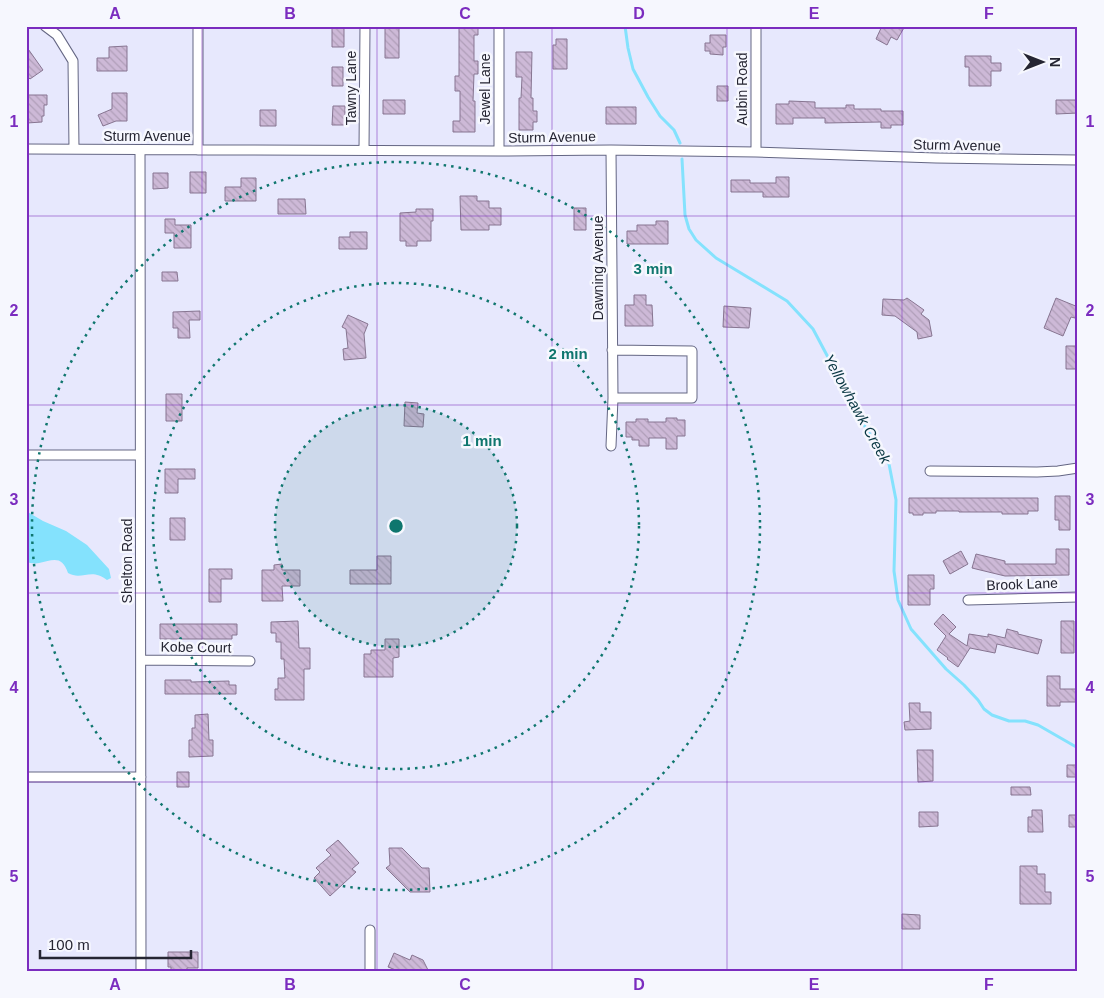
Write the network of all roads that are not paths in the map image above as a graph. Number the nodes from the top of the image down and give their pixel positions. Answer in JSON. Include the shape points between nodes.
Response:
{"nodes":[{"id":1,"x":45,"y":26,"type":"edge"},
{"id":2,"x":198,"y":26,"type":"edge"},
{"id":3,"x":365,"y":26,"type":"edge"},
{"id":4,"x":499,"y":26,"type":"edge"},
{"id":5,"x":756,"y":26,"type":"edge"},
{"id":6,"x":26,"y":149,"type":"edge"},
{"id":7,"x":74,"y":149,"type":"junction"},
{"id":8,"x":140,"y":150,"type":"junction"},
{"id":9,"x":198,"y":150,"type":"junction"},
{"id":10,"x":364,"y":150,"type":"junction"},
{"id":11,"x":611,"y":150,"type":"junction"},
{"id":12,"x":499,"y":151,"type":"junction"},
{"id":13,"x":756,"y":152,"type":"junction"},
{"id":14,"x":1078,"y":160,"type":"edge"},
{"id":15,"x":612,"y":350,"type":"junction"},
{"id":16,"x":613,"y":398,"type":"junction"},
{"id":17,"x":611,"y":446,"type":"dead end"},
{"id":18,"x":140,"y":455,"type":"junction"},
{"id":19,"x":26,"y":456,"type":"edge"},
{"id":20,"x":1078,"y":468,"type":"edge"},
{"id":21,"x":930,"y":471,"type":"dead end"},
{"id":22,"x":1078,"y":597,"type":"edge"},
{"id":23,"x":968,"y":600,"type":"dead end"},
{"id":24,"x":141,"y":660,"type":"junction"},
{"id":25,"x":250,"y":661,"type":"dead end"},
{"id":26,"x":26,"y":777,"type":"edge"},
{"id":27,"x":141,"y":777,"type":"junction"},
{"id":28,"x":370,"y":930,"type":"dead end"},
{"id":29,"x":141,"y":972,"type":"edge"},
{"id":30,"x":370,"y":972,"type":"edge"}],
"edges":[{"from":1,"to":7,"type":"street","via":[[57,35],[73,61]]},
{"from":2,"to":9,"type":"street"},
{"from":3,"to":10,"type":"street","name":"Tawny Lane"},
{"from":4,"to":12,"type":"street","name":"Jewel Lane"},
{"from":5,"to":13,"type":"street","name":"Aubin Road"},
{"from":6,"to":7,"type":"street","name":"Sturm Avenue"},
{"from":7,"to":8,"type":"street","name":"Sturm Avenue"},
{"from":8,"to":9,"type":"street","name":"Sturm Avenue"},
{"from":8,"to":18,"type":"street","name":"Shelton Road"},
{"from":9,"to":10,"type":"street","name":"Sturm Avenue"},
{"from":10,"to":12,"type":"street","name":"Sturm Avenue"},
{"from":11,"to":12,"type":"street","name":"Sturm Avenue"},
{"from":11,"to":13,"type":"street","name":"Sturm Avenue"},
{"from":11,"to":15,"type":"street","name":"Dawning Avenue"},
{"from":13,"to":14,"type":"street","name":"Sturm Avenue"},
{"from":15,"to":16,"type":"street","name":"Dawning Avenue"},
{"from":15,"to":16,"type":"street","via":[[692,351],[692,398]]},
{"from":16,"to":17,"type":"street","name":"Dawning Avenue"},
{"from":18,"to":19,"type":"street"},
{"from":18,"to":24,"type":"street","name":"Shelton Road"},
{"from":20,"to":21,"type":"street","via":[[1037,472]]},
{"from":22,"to":23,"type":"street","name":"Brook Lane"},
{"from":24,"to":25,"type":"street","name":"Kobe Court"},
{"from":24,"to":27,"type":"street","name":"Shelton Road"},
{"from":26,"to":27,"type":"street"},
{"from":27,"to":29,"type":"street","name":"Shelton Road"},
{"from":28,"to":30,"type":"street"}]}
